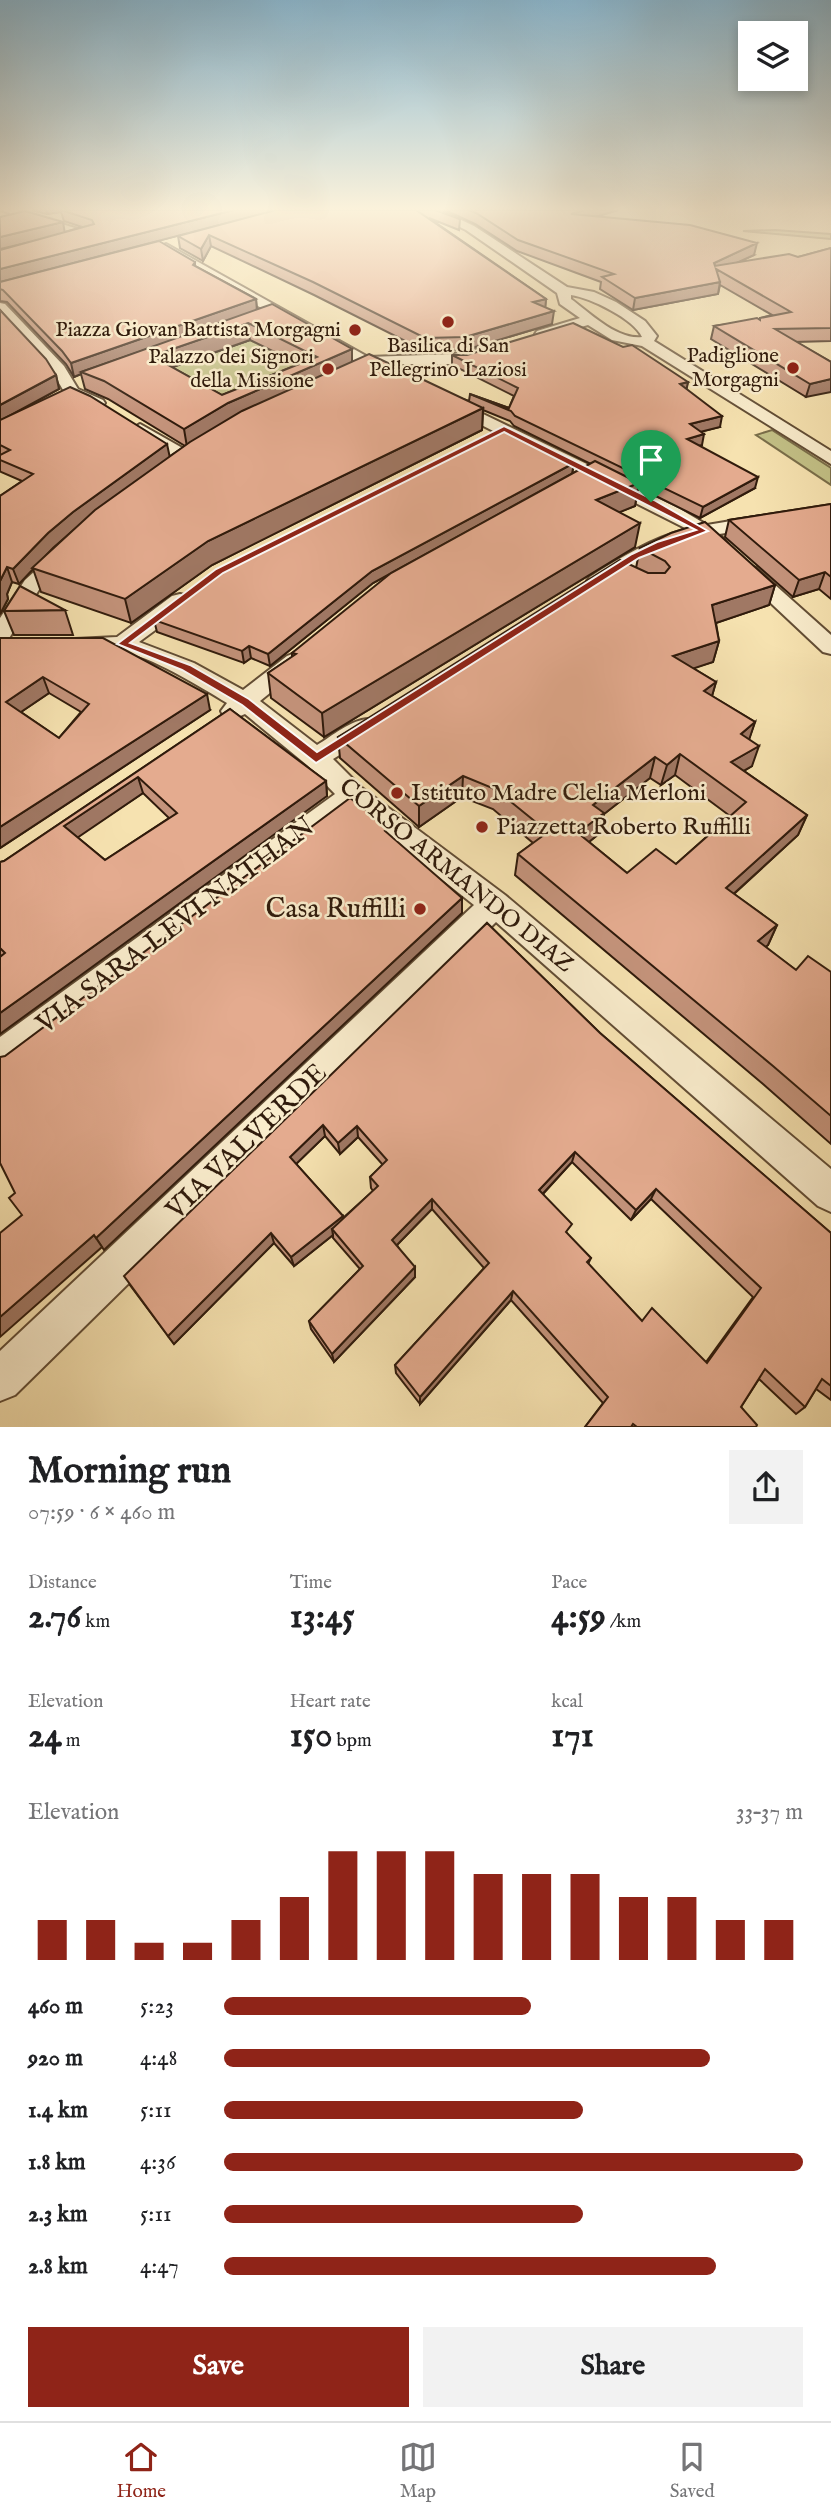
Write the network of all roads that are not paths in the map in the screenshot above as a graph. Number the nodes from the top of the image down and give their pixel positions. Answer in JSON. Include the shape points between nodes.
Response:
{"nodes":[{"id":1,"x":210,"y":277,"type":"edge"},
{"id":2,"x":542,"y":277,"type":"edge"},
{"id":3,"x":565,"y":292,"type":"junction"},
{"id":4,"x":0,"y":307,"type":"edge"},
{"id":5,"x":592,"y":319,"type":"junction"},
{"id":6,"x":529,"y":338,"type":"edge"},
{"id":7,"x":645,"y":342,"type":"junction"},
{"id":8,"x":504,"y":346,"type":"edge"},
{"id":9,"x":370,"y":366,"type":"junction"},
{"id":10,"x":348,"y":375,"type":"edge"},
{"id":11,"x":407,"y":383,"type":"edge"},
{"id":12,"x":431,"y":394,"type":"edge"},
{"id":13,"x":504,"y":429,"type":"junction"},
{"id":14,"x":479,"y":441,"type":"edge"},
{"id":15,"x":831,"y":459,"type":"edge"},
{"id":16,"x":166,"y":473,"type":"edge"},
{"id":17,"x":593,"y":473,"type":"junction"},
{"id":18,"x":570,"y":486,"type":"edge"},
{"id":19,"x":780,"y":519,"type":"edge"},
{"id":20,"x":703,"y":531,"type":"junction"},
{"id":21,"x":73,"y":547,"type":"edge"},
{"id":22,"x":616,"y":569,"type":"junction"},
{"id":23,"x":640,"y":581,"type":"edge"},
{"id":24,"x":198,"y":587,"type":"edge"},
{"id":25,"x":582,"y":591,"type":"edge"},
{"id":26,"x":20,"y":642,"type":"edge"},
{"id":27,"x":122,"y":644,"type":"junction"},
{"id":28,"x":831,"y":647,"type":"edge"},
{"id":29,"x":308,"y":650,"type":"edge"},
{"id":30,"x":246,"y":702,"type":"junction"},
{"id":31,"x":385,"y":715,"type":"edge"},
{"id":32,"x":212,"y":724,"type":"edge"},
{"id":33,"x":316,"y":758,"type":"junction"},
{"id":34,"x":353,"y":795,"type":"junction"},
{"id":35,"x":495,"y":904,"type":"junction"},
{"id":36,"x":0,"y":1058,"type":"edge"},
{"id":37,"x":831,"y":1193,"type":"edge"},
{"id":38,"x":0,"y":1380,"type":"edge"}],
"edges":[{"from":1,"to":9,"type":"street","via":[[268,314]]},
{"from":2,"to":3,"type":"street"},
{"from":3,"to":5,"type":"street","via":[[565,301]]},
{"from":3,"to":7,"type":"street","via":[[587,294],[642,327],[650,336]]},
{"from":4,"to":16,"type":"street","via":[[59,369],[71,390],[192,455]]},
{"from":5,"to":6,"type":"street"},
{"from":5,"to":7,"type":"street","via":[[629,342]]},
{"from":7,"to":15,"type":"street"},
{"from":8,"to":9,"type":"street","via":[[466,357],[374,360]]},
{"from":9,"to":10,"type":"street"},
{"from":9,"to":11,"type":"street"},
{"from":12,"to":13,"type":"street"},
{"from":13,"to":14,"type":"street"},
{"from":13,"to":17,"type":"street"},
{"from":17,"to":18,"type":"street"},
{"from":17,"to":20,"type":"street"},
{"from":19,"to":20,"type":"street"},
{"from":20,"to":22,"type":"street","via":[[660,544]]},
{"from":20,"to":28,"type":"street"},
{"from":21,"to":26,"type":"street","via":[[32,584]]},
{"from":22,"to":23,"type":"street"},
{"from":22,"to":25,"type":"street"},
{"from":24,"to":27,"type":"street"},
{"from":26,"to":27,"type":"street","name":"CORSO ARMANDO DIAZ"},
{"from":27,"to":30,"type":"street","name":"CORSO ARMANDO DIAZ","via":[[186,668]]},
{"from":29,"to":30,"type":"street"},
{"from":30,"to":32,"type":"street"},
{"from":30,"to":33,"type":"street","name":"CORSO ARMANDO DIAZ"},
{"from":31,"to":33,"type":"street"},
{"from":33,"to":34,"type":"street","name":"CORSO ARMANDO DIAZ"},
{"from":34,"to":35,"type":"street","name":"CORSO ARMANDO DIAZ"},
{"from":34,"to":36,"type":"street","name":"VIA SARA LEVI NATHAN"},
{"from":35,"to":37,"type":"street","name":"CORSO ARMANDO DIAZ"},
{"from":35,"to":38,"type":"street","name":"VIA VALVERDE"}]}
